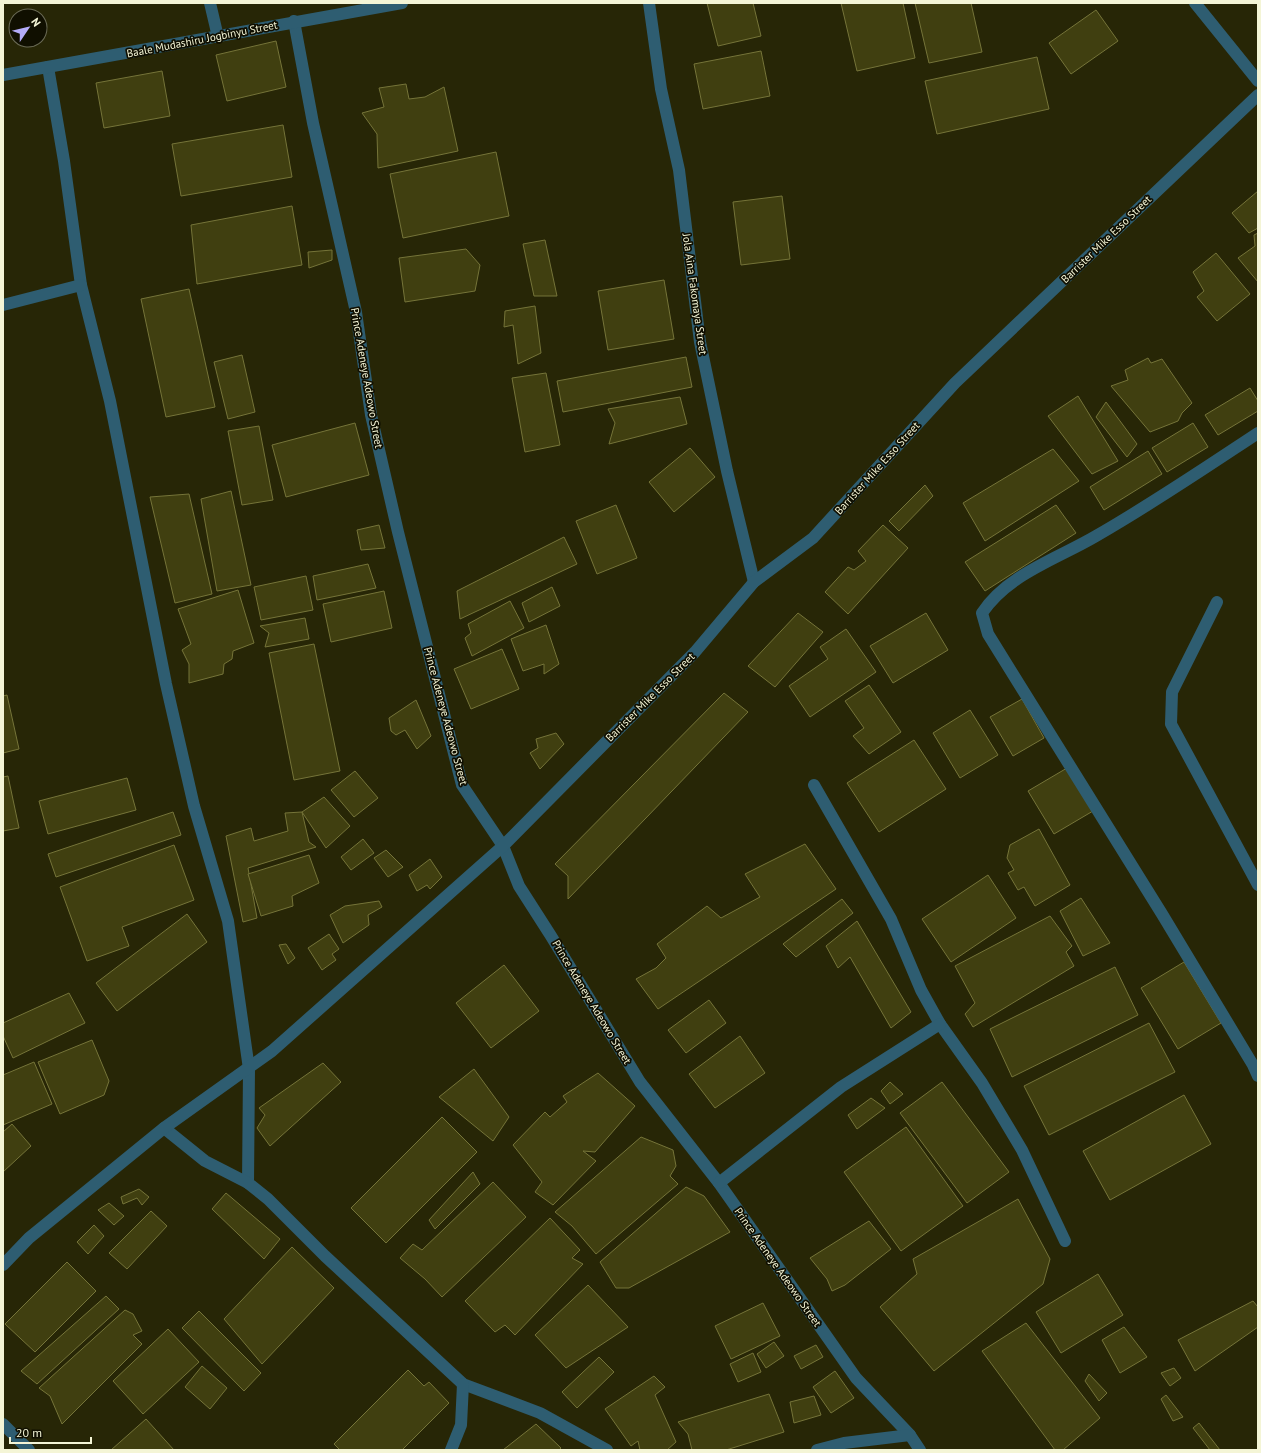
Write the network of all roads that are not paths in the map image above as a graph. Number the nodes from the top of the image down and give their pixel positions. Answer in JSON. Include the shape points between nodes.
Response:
{"nodes":[{"id":1,"x":210,"y":3,"type":"edge"},
{"id":2,"x":402,"y":3,"type":"edge"},
{"id":3,"x":649,"y":3,"type":"edge"},
{"id":4,"x":1195,"y":3,"type":"edge"},
{"id":5,"x":294,"y":21,"type":"junction"},
{"id":6,"x":218,"y":37,"type":"junction"},
{"id":7,"x":48,"y":67,"type":"junction"},
{"id":8,"x":3,"y":75,"type":"edge"},
{"id":9,"x":1258,"y":81,"type":"edge"},
{"id":10,"x":1258,"y":95,"type":"edge"},
{"id":11,"x":81,"y":285,"type":"junction"},
{"id":12,"x":3,"y":305,"type":"edge"},
{"id":13,"x":1258,"y":433,"type":"edge"},
{"id":14,"x":754,"y":582,"type":"junction"},
{"id":15,"x":1218,"y":602,"type":"dead end"},
{"id":16,"x":814,"y":785,"type":"dead end"},
{"id":17,"x":503,"y":846,"type":"junction"},
{"id":18,"x":1258,"y":885,"type":"edge"},
{"id":19,"x":940,"y":1024,"type":"junction"},
{"id":20,"x":249,"y":1069,"type":"junction"},
{"id":21,"x":1258,"y":1076,"type":"edge"},
{"id":22,"x":164,"y":1128,"type":"junction"},
{"id":23,"x":248,"y":1182,"type":"junction"},
{"id":24,"x":719,"y":1183,"type":"junction"},
{"id":25,"x":1065,"y":1241,"type":"dead end"},
{"id":26,"x":3,"y":1265,"type":"edge"},
{"id":27,"x":463,"y":1384,"type":"junction"},
{"id":28,"x":3,"y":1424,"type":"edge"},
{"id":29,"x":910,"y":1435,"type":"junction"},
{"id":30,"x":29,"y":1450,"type":"edge"},
{"id":31,"x":451,"y":1450,"type":"edge"},
{"id":32,"x":607,"y":1450,"type":"edge"},
{"id":33,"x":817,"y":1450,"type":"edge"},
{"id":34,"x":920,"y":1450,"type":"edge"}],
"edges":[{"from":1,"to":6,"type":"street"},
{"from":2,"to":5,"type":"street","name":"Baale Mudashiru Jogbinyu Street"},
{"from":3,"to":14,"type":"street","name":"Jola Aina Fakomaya Street","via":[[661,89],[679,170],[700,342]]},
{"from":4,"to":9,"type":"street"},
{"from":5,"to":6,"type":"street","name":"Baale Mudashiru Jogbinyu Street"},
{"from":5,"to":17,"type":"street","name":"Prince Adeneye Adeowo Street","via":[[313,123],[356,312],[371,415],[400,540],[462,784]]},
{"from":6,"to":7,"type":"street","name":"Baale Mudashiru Jogbinyu Street"},
{"from":7,"to":8,"type":"street","name":"Baale Mudashiru Jogbinyu Street"},
{"from":7,"to":11,"type":"street"},
{"from":10,"to":14,"type":"street","name":"Barrister Mike Esso Street","via":[[955,383],[813,538]]},
{"from":11,"to":12,"type":"street"},
{"from":11,"to":20,"type":"street","via":[[110,401],[166,684],[194,806],[228,921]]},
{"from":13,"to":21,"type":"street","via":[[1097,536],[1025,574],[992,599],[982,613],[988,634],[1162,914]]},
{"from":14,"to":17,"type":"street","name":"Barrister Mike Esso Street","via":[[695,652]]},
{"from":15,"to":18,"type":"street","via":[[1172,692],[1171,724]]},
{"from":16,"to":19,"type":"street","via":[[891,919],[921,990]]},
{"from":17,"to":20,"type":"street","name":"Barrister Mike Esso Street"},
{"from":17,"to":24,"type":"street","name":"Prince Adeneye Adeowo Street","via":[[519,886],[640,1082]]},
{"from":19,"to":24,"type":"street","via":[[841,1087]]},
{"from":19,"to":25,"type":"street","via":[[982,1083],[1022,1150]]},
{"from":20,"to":22,"type":"street","name":"Barrister Mike Esso Street"},
{"from":20,"to":23,"type":"street"},
{"from":22,"to":23,"type":"street","via":[[205,1161]]},
{"from":22,"to":26,"type":"street","name":"Barrister Mike Esso Street","via":[[29,1238]]},
{"from":23,"to":27,"type":"street"},
{"from":24,"to":29,"type":"street","name":"Prince Adeneye Adeowo Street","via":[[856,1378]]},
{"from":27,"to":31,"type":"street","via":[[461,1425]]},
{"from":27,"to":32,"type":"street","via":[[540,1412]]},
{"from":28,"to":30,"type":"street"},
{"from":29,"to":33,"type":"street","via":[[844,1443]]},
{"from":29,"to":34,"type":"street","name":"Prince Adeneye Adeowo Street"}]}
